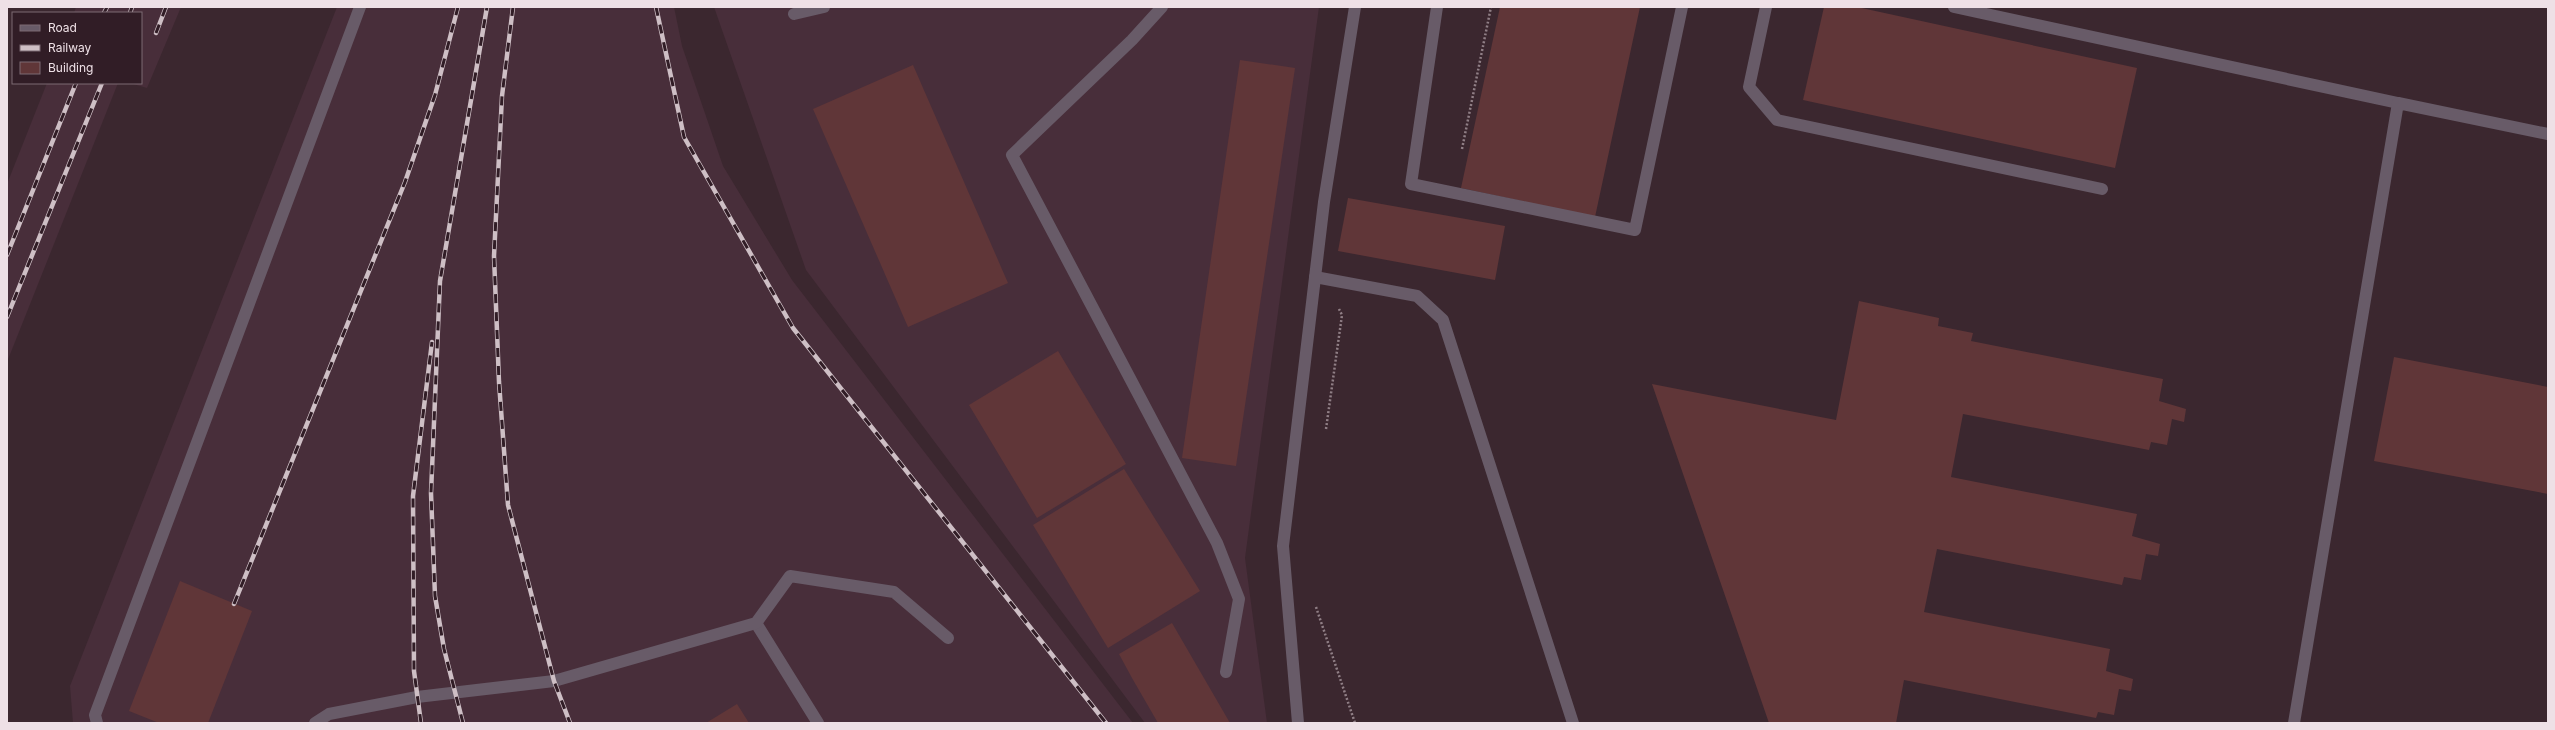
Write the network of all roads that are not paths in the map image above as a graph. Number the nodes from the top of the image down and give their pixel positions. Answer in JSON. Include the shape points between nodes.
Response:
{"nodes":[{"id":1,"x":360,"y":7,"type":"edge"},
{"id":2,"x":824,"y":7,"type":"edge"},
{"id":3,"x":1162,"y":7,"type":"edge"},
{"id":4,"x":1355,"y":7,"type":"edge"},
{"id":5,"x":1437,"y":7,"type":"edge"},
{"id":6,"x":1682,"y":7,"type":"edge"},
{"id":7,"x":1766,"y":7,"type":"edge"},
{"id":8,"x":1954,"y":7,"type":"edge"},
{"id":9,"x":794,"y":14,"type":"dead end"},
{"id":10,"x":2398,"y":103,"type":"junction"},
{"id":11,"x":2548,"y":134,"type":"edge"},
{"id":12,"x":2102,"y":189,"type":"dead end"},
{"id":13,"x":1315,"y":277,"type":"junction"},
{"id":14,"x":756,"y":623,"type":"junction"},
{"id":15,"x":948,"y":638,"type":"dead end"},
{"id":16,"x":1226,"y":672,"type":"dead end"},
{"id":17,"x":97,"y":723,"type":"edge"},
{"id":18,"x":315,"y":723,"type":"edge"},
{"id":19,"x":818,"y":723,"type":"edge"},
{"id":20,"x":1298,"y":723,"type":"edge"},
{"id":21,"x":1573,"y":723,"type":"edge"},
{"id":22,"x":2294,"y":723,"type":"edge"}],
"edges":[{"from":1,"to":17,"type":"street","via":[[95,715]]},
{"from":2,"to":9,"type":"street"},
{"from":3,"to":16,"type":"street","via":[[1132,40],[1012,155],[1217,543],[1239,599]]},
{"from":4,"to":13,"type":"street","via":[[1324,202]]},
{"from":5,"to":6,"type":"street","via":[[1411,184],[1635,230]]},
{"from":7,"to":12,"type":"street","via":[[1749,87],[1777,120]]},
{"from":8,"to":10,"type":"street"},
{"from":10,"to":11,"type":"street"},
{"from":10,"to":22,"type":"street"},
{"from":13,"to":20,"type":"street","via":[[1283,546]]},
{"from":13,"to":21,"type":"street","via":[[1418,296],[1443,320]]},
{"from":14,"to":15,"type":"street","via":[[790,576],[894,592]]},
{"from":14,"to":18,"type":"street","via":[[554,681],[417,697],[329,714]]},
{"from":14,"to":19,"type":"street"}]}
